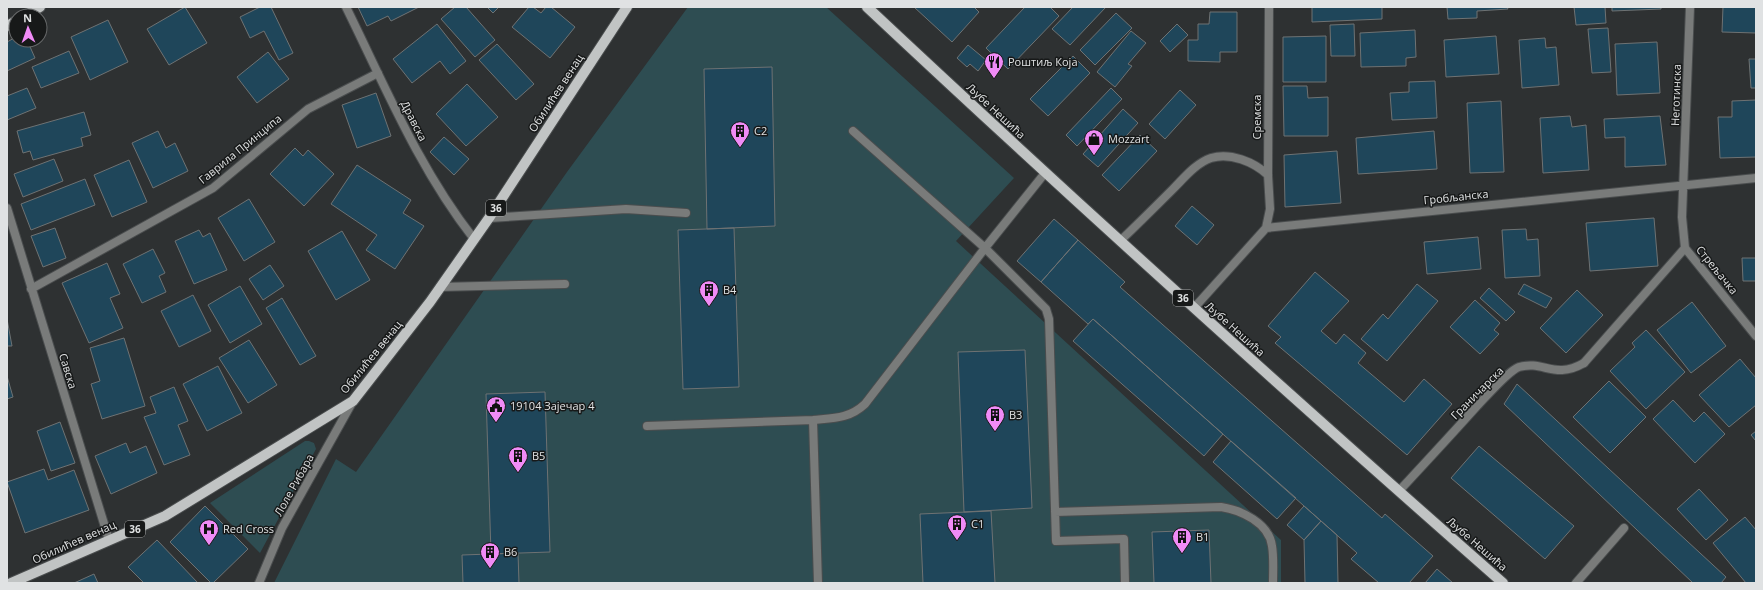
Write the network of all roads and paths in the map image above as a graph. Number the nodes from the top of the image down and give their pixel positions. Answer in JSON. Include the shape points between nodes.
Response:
{"nodes":[{"id":1,"x":346,"y":7,"type":"edge"},
{"id":2,"x":626,"y":7,"type":"edge"},
{"id":3,"x":867,"y":7,"type":"edge"},
{"id":4,"x":1269,"y":7,"type":"edge"},
{"id":5,"x":1690,"y":7,"type":"edge"},
{"id":6,"x":378,"y":74,"type":"junction"},
{"id":7,"x":853,"y":131,"type":"dead end"},
{"id":8,"x":1045,"y":173,"type":"junction"},
{"id":9,"x":1268,"y":175,"type":"junction"},
{"id":10,"x":1756,"y":178,"type":"edge"},
{"id":11,"x":1685,"y":184,"type":"junction"},
{"id":12,"x":7,"y":208,"type":"edge"},
{"id":13,"x":686,"y":213,"type":"dead end"},
{"id":14,"x":489,"y":218,"type":"junction"},
{"id":15,"x":1266,"y":228,"type":"junction"},
{"id":16,"x":474,"y":239,"type":"junction"},
{"id":17,"x":1120,"y":241,"type":"junction"},
{"id":18,"x":985,"y":248,"type":"junction"},
{"id":19,"x":1685,"y":248,"type":"junction"},
{"id":20,"x":565,"y":284,"type":"dead end"},
{"id":21,"x":440,"y":287,"type":"junction"},
{"id":22,"x":31,"y":289,"type":"junction"},
{"id":23,"x":1194,"y":308,"type":"junction"},
{"id":24,"x":1756,"y":336,"type":"edge"},
{"id":25,"x":353,"y":401,"type":"junction"},
{"id":26,"x":813,"y":420,"type":"junction"},
{"id":27,"x":647,"y":426,"type":"dead end"},
{"id":28,"x":1399,"y":491,"type":"junction"},
{"id":29,"x":1056,"y":512,"type":"junction"},
{"id":30,"x":1624,"y":528,"type":"dead end"},
{"id":31,"x":109,"y":540,"type":"junction"},
{"id":32,"x":11,"y":583,"type":"edge"},
{"id":33,"x":259,"y":583,"type":"edge"},
{"id":34,"x":818,"y":583,"type":"edge"},
{"id":35,"x":1125,"y":583,"type":"edge"},
{"id":36,"x":1273,"y":583,"type":"edge"},
{"id":37,"x":1503,"y":583,"type":"edge"},
{"id":38,"x":1576,"y":583,"type":"edge"}],
"edges":[{"from":1,"to":6,"type":"street","name":"Дравска"},
{"from":2,"to":14,"type":"main road","name":"Обилићев венац","number":"36"},
{"from":3,"to":8,"type":"main road","name":"Љубе Нешића","number":"36"},
{"from":4,"to":9,"type":"street","name":"Сремска"},
{"from":5,"to":11,"type":"street","name":"Неготинска"},
{"from":6,"to":16,"type":"street","name":"Дравска","via":[[429,174]]},
{"from":6,"to":22,"type":"street","name":"Гаврила Принципа","via":[[308,109],[212,188]]},
{"from":7,"to":18,"type":"street"},
{"from":8,"to":17,"type":"main road","name":"Љубе Нешића","number":"36"},
{"from":8,"to":18,"type":"street"},
{"from":9,"to":15,"type":"street","name":"Сремска","via":[[1270,209]]},
{"from":9,"to":17,"type":"street","via":[[1256,166],[1236,158],[1210,158],[1195,168]]},
{"from":10,"to":11,"type":"street","name":"Гробљанска"},
{"from":11,"to":15,"type":"street","name":"Гробљанска"},
{"from":11,"to":19,"type":"street","name":"Стрељачка","via":[[1682,218]]},
{"from":12,"to":22,"type":"street","name":"Савска"},
{"from":13,"to":14,"type":"street","via":[[626,209]]},
{"from":14,"to":16,"type":"main road","name":"Обилићев венац","number":"36"},
{"from":15,"to":23,"type":"street"},
{"from":16,"to":21,"type":"main road","name":"Обилићев венац","number":"36"},
{"from":17,"to":23,"type":"main road","name":"Љубе Нешића","number":"36"},
{"from":18,"to":26,"type":"street","via":[[865,404],[849,416]]},
{"from":18,"to":29,"type":"street","via":[[1040,301],[1047,313]]},
{"from":19,"to":24,"type":"street","name":"Стрељачка"},
{"from":19,"to":28,"type":"street","name":"Граничарска","via":[[1584,363],[1573,369],[1561,371],[1530,366],[1518,368],[1494,389]]},
{"from":20,"to":21,"type":"street"},
{"from":21,"to":25,"type":"main road","name":"Обилићев венац","number":"36"},
{"from":22,"to":31,"type":"street","name":"Савска"},
{"from":23,"to":28,"type":"main road","name":"Љубе Нешића","number":"36"},
{"from":25,"to":31,"type":"main road","name":"Обилићев венац","number":"36","via":[[165,516]]},
{"from":25,"to":33,"type":"street","name":"Лоле Рибара","via":[[282,528]]},
{"from":26,"to":27,"type":"street"},
{"from":26,"to":34,"type":"street"},
{"from":28,"to":37,"type":"main road","name":"Љубе Нешића","number":"36"},
{"from":29,"to":35,"type":"street","via":[[1056,541],[1124,539]]},
{"from":29,"to":36,"type":"street","via":[[1221,507],[1235,510],[1255,522],[1270,537]]},
{"from":30,"to":38,"type":"street"},
{"from":31,"to":32,"type":"main road","name":"Обилићев венац","number":"36"}]}
